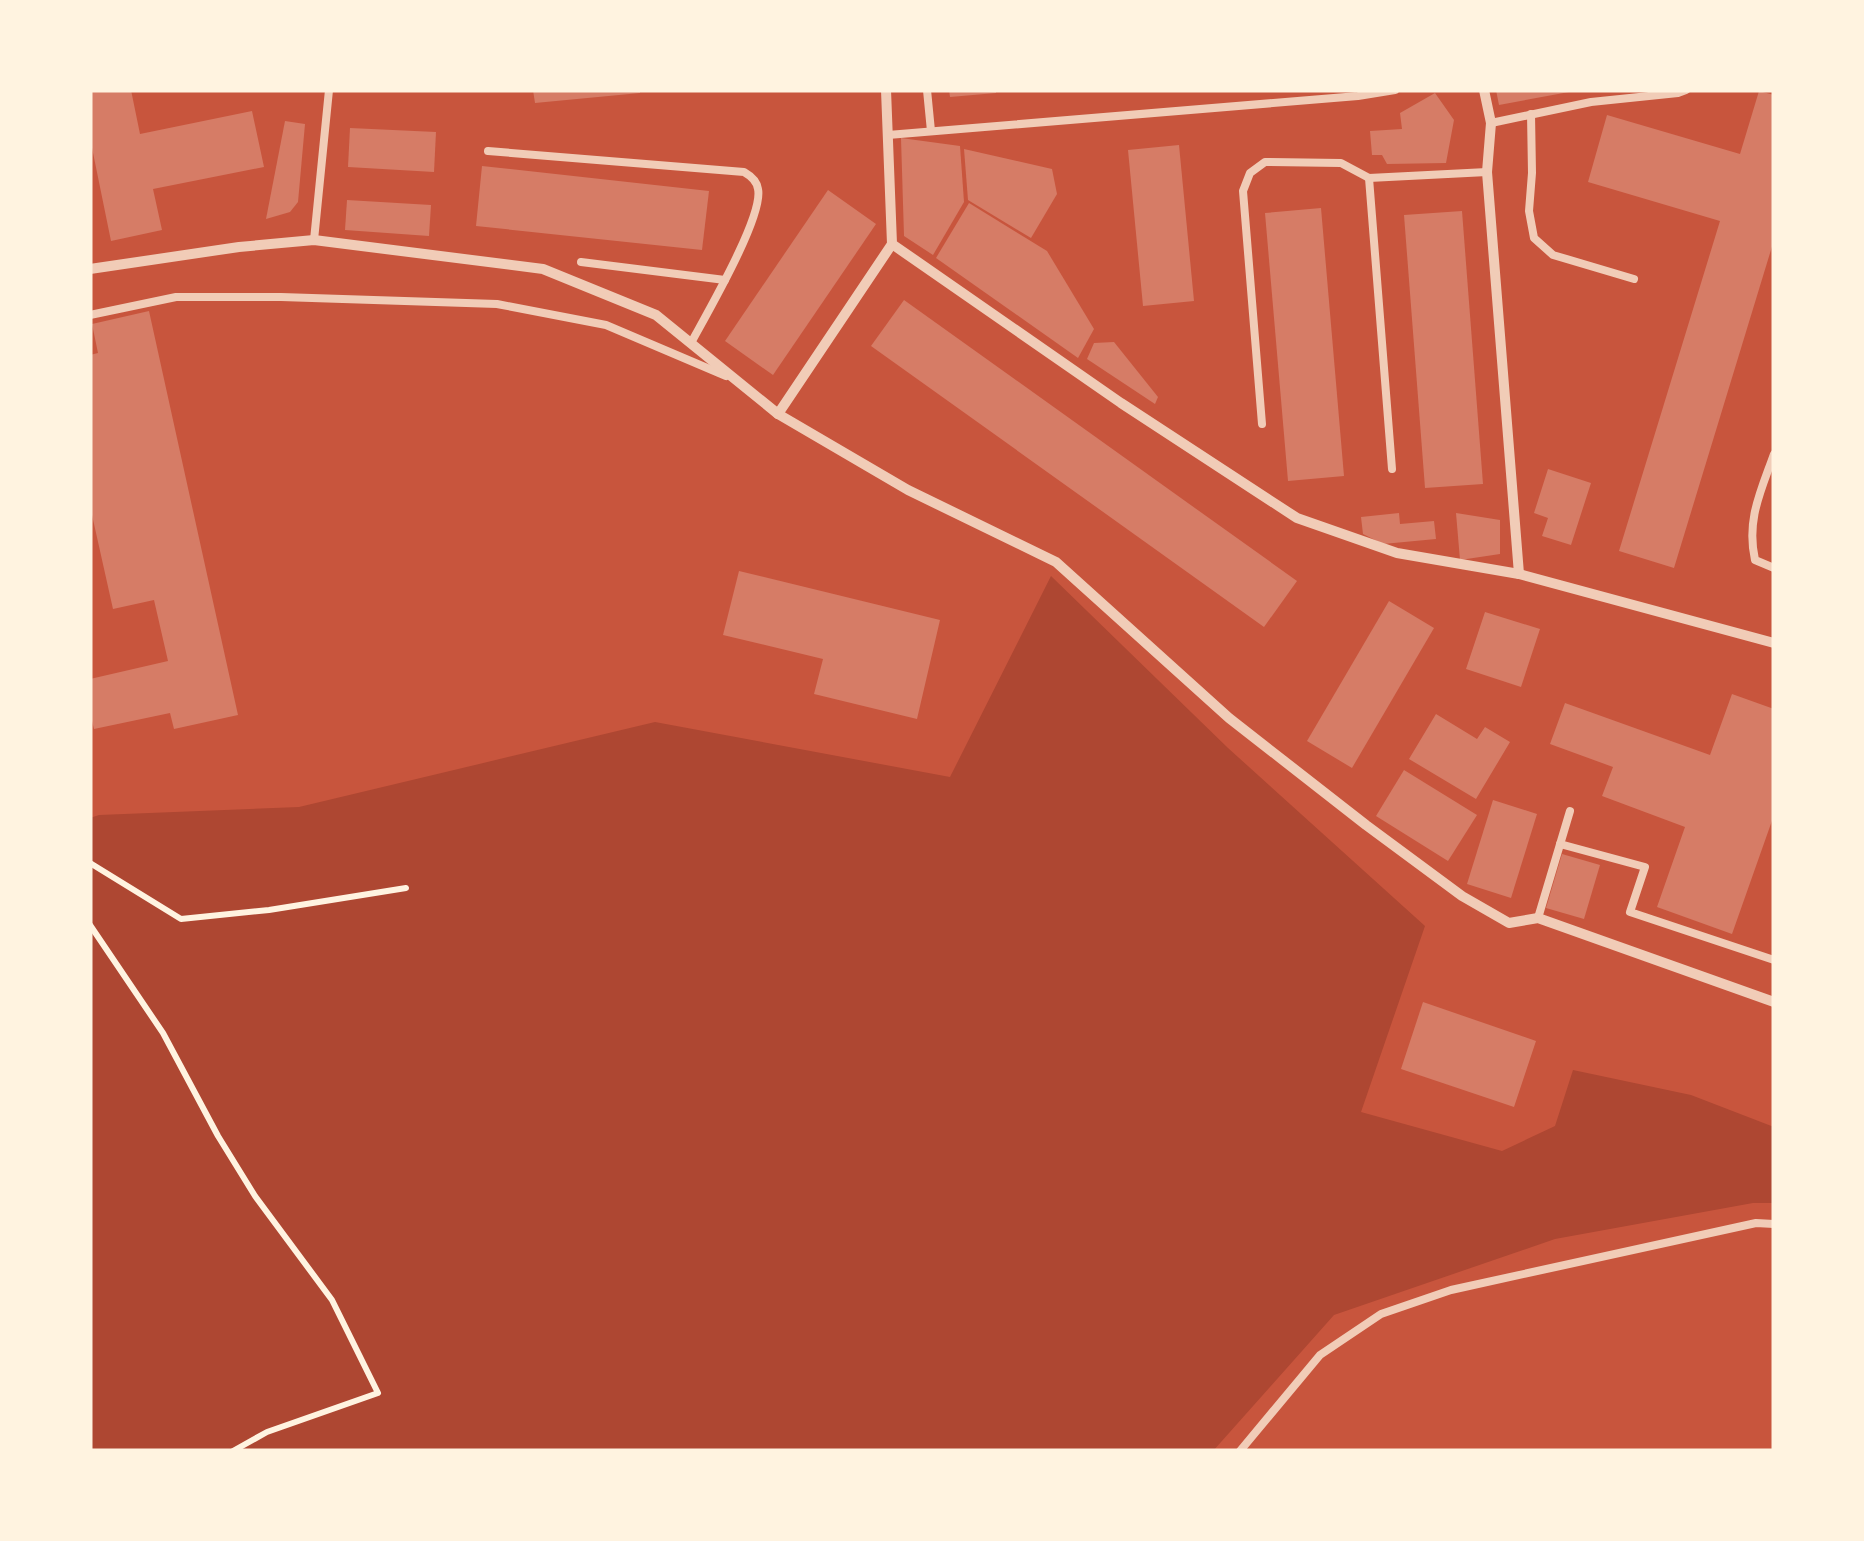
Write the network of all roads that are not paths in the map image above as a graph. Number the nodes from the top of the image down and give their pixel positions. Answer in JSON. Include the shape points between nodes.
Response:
{"nodes":[{"id":1,"x":329,"y":90,"type":"edge"},
{"id":2,"x":886,"y":90,"type":"edge"},
{"id":3,"x":927,"y":90,"type":"edge"},
{"id":4,"x":1396,"y":90,"type":"edge"},
{"id":5,"x":1484,"y":90,"type":"edge"},
{"id":6,"x":1686,"y":90,"type":"edge"},
{"id":7,"x":1532,"y":114,"type":"junction"},
{"id":8,"x":1490,"y":123,"type":"junction"},
{"id":9,"x":931,"y":132,"type":"junction"},
{"id":10,"x":888,"y":135,"type":"junction"},
{"id":11,"x":488,"y":151,"type":"dead end"},
{"id":12,"x":1487,"y":172,"type":"junction"},
{"id":13,"x":1369,"y":178,"type":"junction"},
{"id":14,"x":314,"y":240,"type":"junction"},
{"id":15,"x":892,"y":244,"type":"junction"},
{"id":16,"x":581,"y":262,"type":"dead end"},
{"id":17,"x":90,"y":269,"type":"edge"},
{"id":18,"x":725,"y":280,"type":"junction"},
{"id":19,"x":1634,"y":280,"type":"dead end"},
{"id":20,"x":90,"y":314,"type":"edge"},
{"id":21,"x":691,"y":343,"type":"junction"},
{"id":22,"x":734,"y":379,"type":"junction"},
{"id":23,"x":778,"y":414,"type":"junction"},
{"id":24,"x":1262,"y":424,"type":"dead end"},
{"id":25,"x":1774,"y":454,"type":"edge"},
{"id":26,"x":1392,"y":469,"type":"dead end"},
{"id":27,"x":1774,"y":568,"type":"edge"},
{"id":28,"x":1519,"y":574,"type":"junction"},
{"id":29,"x":1774,"y":644,"type":"edge"},
{"id":30,"x":1570,"y":811,"type":"dead end"},
{"id":31,"x":1560,"y":844,"type":"junction"},
{"id":32,"x":1538,"y":918,"type":"junction"},
{"id":33,"x":1774,"y":960,"type":"edge"},
{"id":34,"x":1774,"y":1002,"type":"edge"},
{"id":35,"x":1774,"y":1224,"type":"edge"},
{"id":36,"x":1240,"y":1451,"type":"edge"}],
"edges":[{"from":1,"to":14,"type":"lane"},
{"from":2,"to":10,"type":"street"},
{"from":3,"to":9,"type":"lane"},
{"from":4,"to":9,"type":"lane"},
{"from":5,"to":8,"type":"street"},
{"from":6,"to":7,"type":"lane"},
{"from":7,"to":8,"type":"lane"},
{"from":7,"to":19,"type":"lane","via":[[1534,238],[1553,256]]},
{"from":8,"to":12,"type":"street"},
{"from":9,"to":10,"type":"lane"},
{"from":10,"to":15,"type":"street"},
{"from":11,"to":18,"type":"lane","via":[[744,172],[754,178],[758,206]]},
{"from":12,"to":13,"type":"lane"},
{"from":12,"to":28,"type":"street"},
{"from":13,"to":24,"type":"lane","via":[[1341,163],[1266,162],[1250,173],[1242,191]]},
{"from":13,"to":26,"type":"lane"},
{"from":14,"to":17,"type":"street"},
{"from":14,"to":21,"type":"street","via":[[544,269],[656,315]]},
{"from":15,"to":23,"type":"street"},
{"from":15,"to":28,"type":"street","via":[[1297,518],[1397,553]]},
{"from":16,"to":18,"type":"lane"},
{"from":18,"to":21,"type":"lane"},
{"from":20,"to":22,"type":"lane","via":[[176,297],[498,304],[606,326]]},
{"from":21,"to":22,"type":"street"},
{"from":22,"to":23,"type":"street"},
{"from":23,"to":32,"type":"street","via":[[908,490],[1056,562],[1229,718],[1462,896],[1509,923]]},
{"from":25,"to":27,"type":"lane","via":[[1750,539],[1755,560]]},
{"from":28,"to":29,"type":"street"},
{"from":30,"to":31,"type":"lane"},
{"from":31,"to":32,"type":"lane"},
{"from":31,"to":33,"type":"lane","via":[[1645,867],[1630,912]]},
{"from":32,"to":34,"type":"street"},
{"from":35,"to":36,"type":"lane","via":[[1451,1290],[1381,1314],[1320,1356]]}]}
